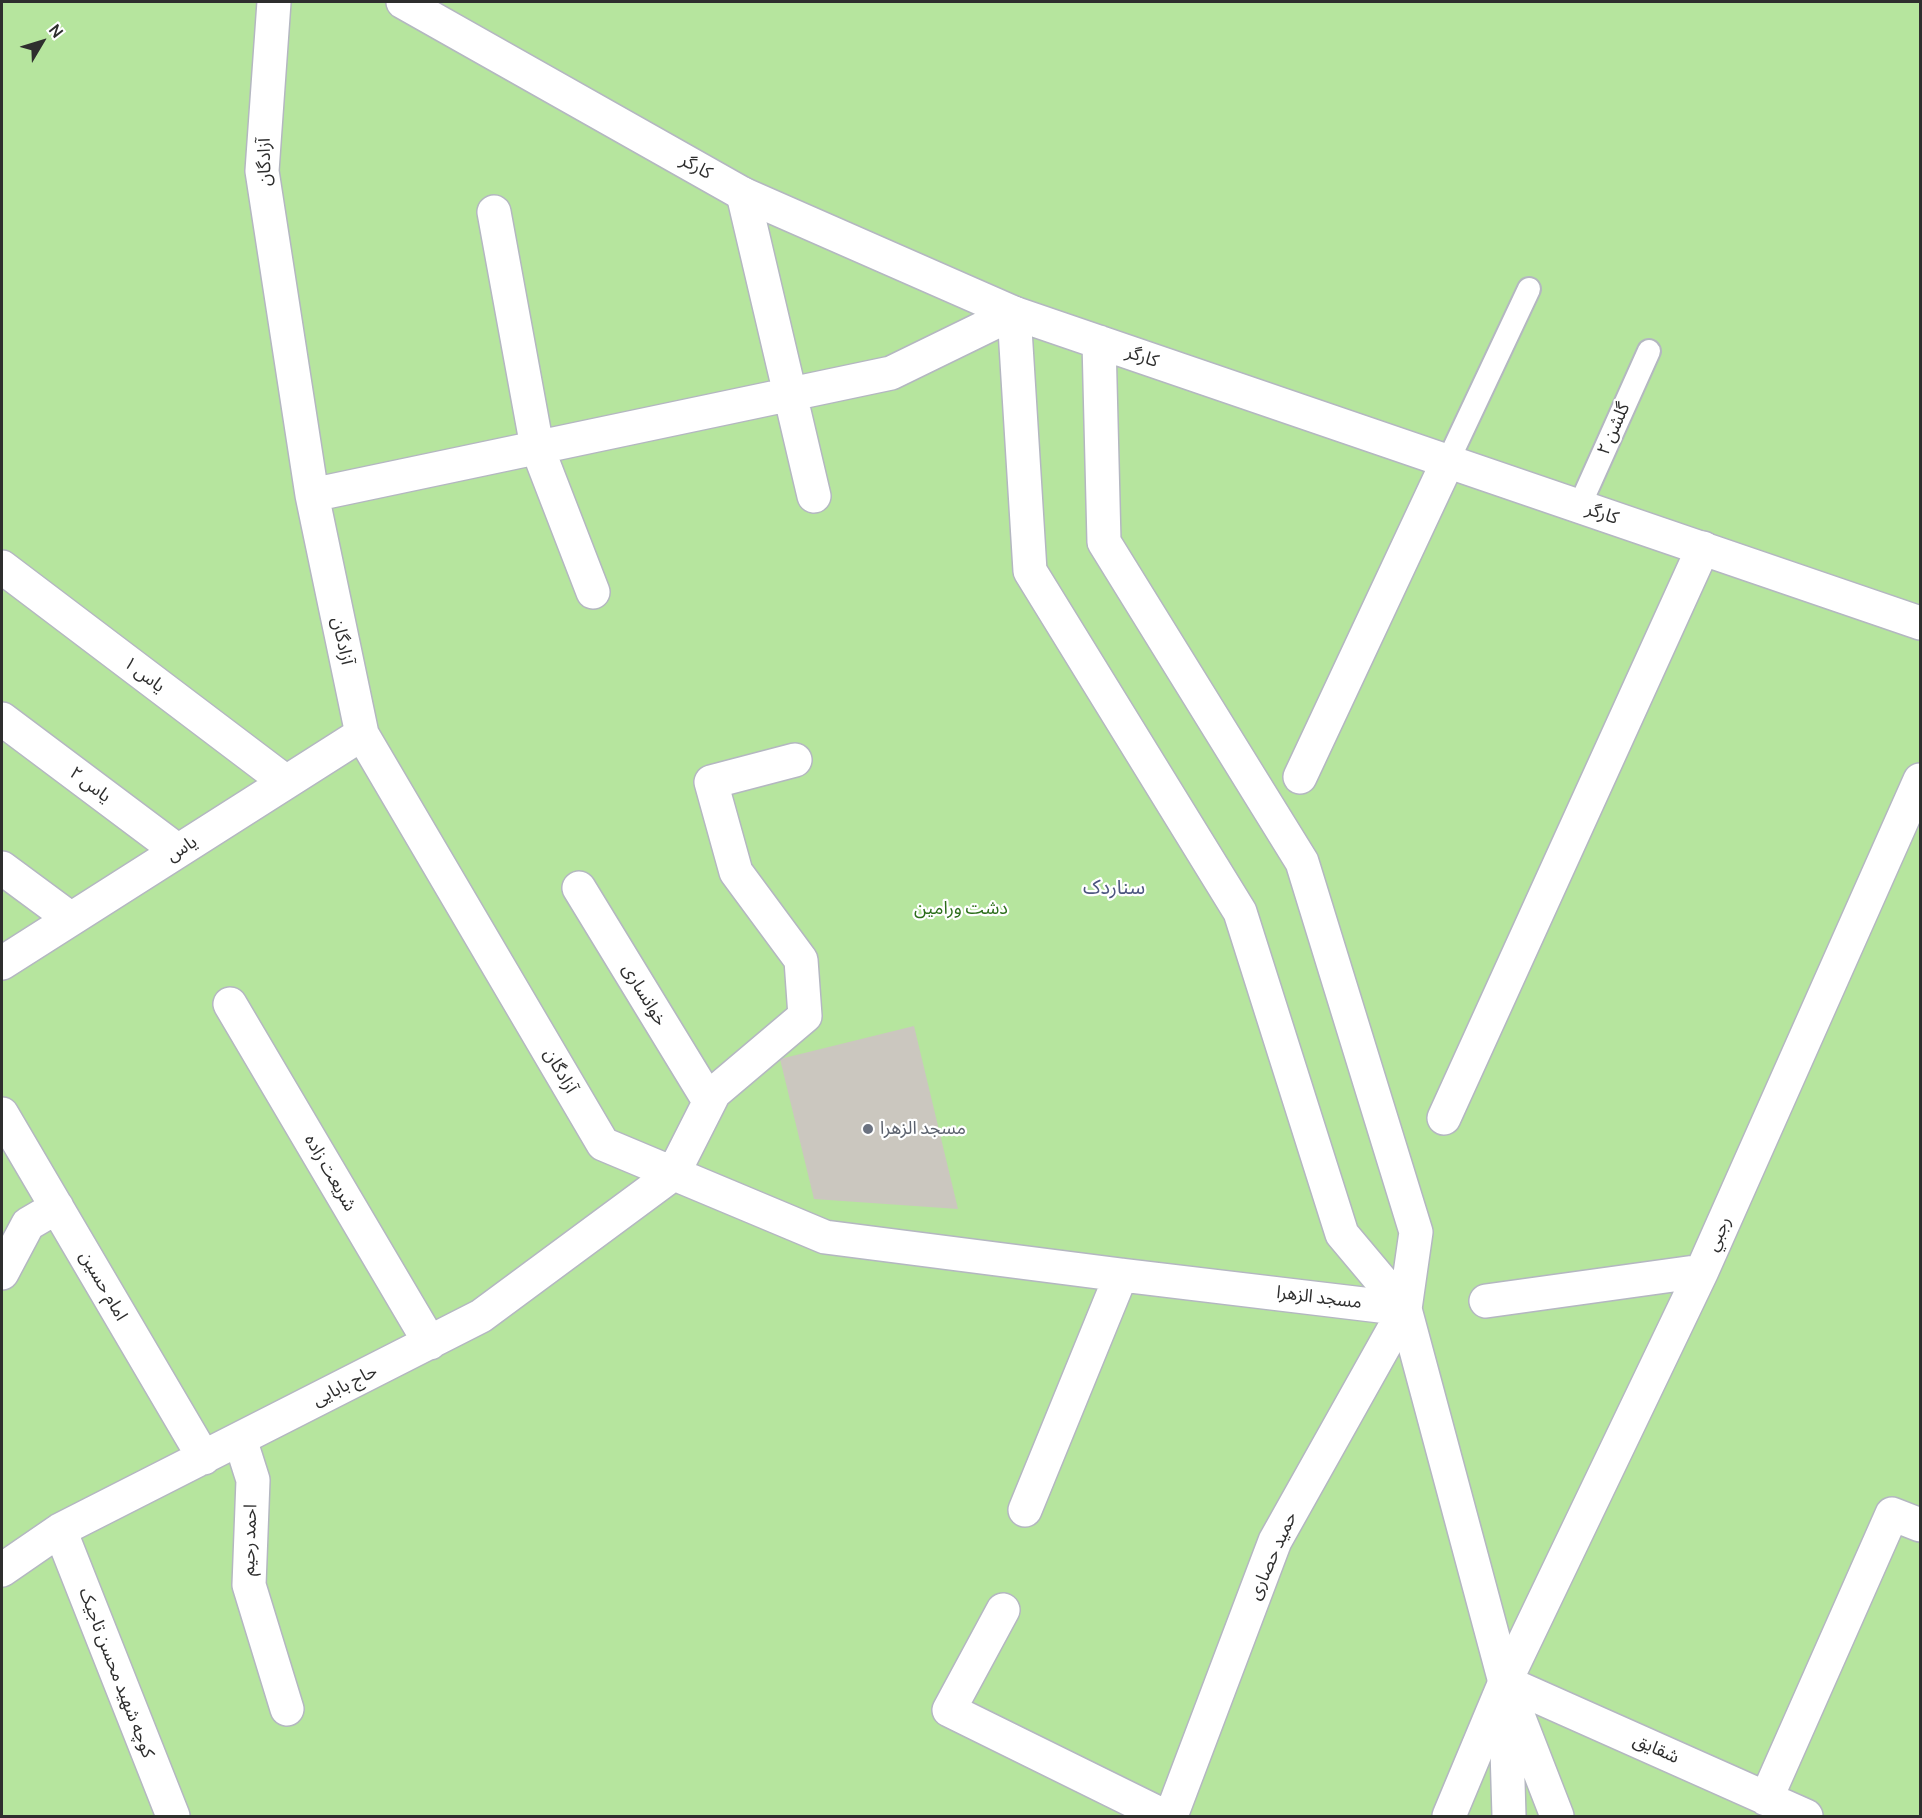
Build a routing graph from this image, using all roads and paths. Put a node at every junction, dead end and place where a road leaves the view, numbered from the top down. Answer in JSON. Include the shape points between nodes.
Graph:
{"nodes":[{"id":1,"x":274,"y":2,"type":"edge"},
{"id":2,"x":403,"y":2,"type":"edge"},
{"id":3,"x":743,"y":194,"type":"junction"},
{"id":4,"x":494,"y":212,"type":"dead end"},
{"id":5,"x":1529,"y":289,"type":"dead end"},
{"id":6,"x":1014,"y":313,"type":"junction"},
{"id":7,"x":1099,"y":342,"type":"junction"},
{"id":8,"x":1649,"y":351,"type":"dead end"},
{"id":9,"x":790,"y":394,"type":"junction"},
{"id":10,"x":537,"y":447,"type":"junction"},
{"id":11,"x":1448,"y":461,"type":"junction"},
{"id":12,"x":312,"y":495,"type":"junction"},
{"id":13,"x":814,"y":496,"type":"dead end"},
{"id":14,"x":1579,"y":507,"type":"junction"},
{"id":15,"x":1703,"y":548,"type":"junction"},
{"id":16,"x":2,"y":567,"type":"edge"},
{"id":17,"x":593,"y":592,"type":"dead end"},
{"id":18,"x":1920,"y":623,"type":"edge"},
{"id":19,"x":2,"y":719,"type":"edge"},
{"id":20,"x":362,"y":734,"type":"junction"},
{"id":21,"x":795,"y":760,"type":"dead end"},
{"id":22,"x":1300,"y":777,"type":"dead end"},
{"id":23,"x":1920,"y":780,"type":"edge"},
{"id":24,"x":286,"y":782,"type":"junction"},
{"id":25,"x":178,"y":851,"type":"junction"},
{"id":26,"x":2,"y":868,"type":"edge"},
{"id":27,"x":579,"y":888,"type":"dead end"},
{"id":28,"x":70,"y":919,"type":"junction"},
{"id":29,"x":2,"y":963,"type":"edge"},
{"id":30,"x":230,"y":1004,"type":"dead end"},
{"id":31,"x":709,"y":1101,"type":"junction"},
{"id":32,"x":2,"y":1114,"type":"edge"},
{"id":33,"x":1444,"y":1118,"type":"dead end"},
{"id":34,"x":673,"y":1174,"type":"junction"},
{"id":35,"x":57,"y":1207,"type":"junction"},
{"id":36,"x":1702,"y":1271,"type":"junction"},
{"id":37,"x":2,"y":1273,"type":"edge"},
{"id":38,"x":1121,"y":1275,"type":"junction"},
{"id":39,"x":1486,"y":1301,"type":"dead end"},
{"id":40,"x":1405,"y":1308,"type":"junction"},
{"id":41,"x":430,"y":1343,"type":"junction"},
{"id":42,"x":240,"y":1439,"type":"junction"},
{"id":43,"x":204,"y":1458,"type":"junction"},
{"id":44,"x":1025,"y":1510,"type":"dead end"},
{"id":45,"x":1920,"y":1525,"type":"edge"},
{"id":46,"x":60,"y":1530,"type":"junction"},
{"id":47,"x":2,"y":1570,"type":"edge"},
{"id":48,"x":1003,"y":1610,"type":"dead end"},
{"id":49,"x":1505,"y":1682,"type":"junction"},
{"id":50,"x":287,"y":1709,"type":"dead end"},
{"id":51,"x":1766,"y":1799,"type":"junction"},
{"id":52,"x":173,"y":1816,"type":"edge"},
{"id":53,"x":1164,"y":1816,"type":"edge"},
{"id":54,"x":1171,"y":1816,"type":"edge"},
{"id":55,"x":1449,"y":1816,"type":"edge"},
{"id":56,"x":1509,"y":1816,"type":"edge"},
{"id":57,"x":1557,"y":1816,"type":"edge"},
{"id":58,"x":1806,"y":1816,"type":"edge"}],
"edges":[{"from":1,"to":12,"type":"street","name":"آزادگان","via":[[262,171]]},
{"from":2,"to":3,"type":"street","name":"کارگر"},
{"from":3,"to":6,"type":"street","name":"کارگر"},
{"from":3,"to":9,"type":"street"},
{"from":4,"to":10,"type":"street"},
{"from":5,"to":11,"type":"lane"},
{"from":6,"to":7,"type":"street","name":"کارگر"},
{"from":6,"to":9,"type":"street","via":[[891,372]]},
{"from":6,"to":40,"type":"street","via":[[1030,571],[1240,912],[1342,1234]]},
{"from":7,"to":11,"type":"street","name":"کارگر"},
{"from":7,"to":40,"type":"street","via":[[1104,542],[1302,862],[1416,1232]]},
{"from":8,"to":14,"type":"lane","name":"گلشن ۲"},
{"from":9,"to":10,"type":"street"},
{"from":9,"to":13,"type":"street"},
{"from":10,"to":12,"type":"street"},
{"from":10,"to":17,"type":"street"},
{"from":11,"to":14,"type":"street","name":"کارگر"},
{"from":11,"to":22,"type":"street"},
{"from":12,"to":20,"type":"street","name":"آزادگان"},
{"from":14,"to":15,"type":"street","name":"کارگر"},
{"from":15,"to":18,"type":"street","name":"کارگر"},
{"from":15,"to":33,"type":"street"},
{"from":16,"to":24,"type":"street","name":"یاس ۱"},
{"from":19,"to":25,"type":"street","name":"یاس ۲"},
{"from":20,"to":24,"type":"street","name":"یاس"},
{"from":20,"to":34,"type":"street","name":"آزادگان","via":[[603,1144]]},
{"from":21,"to":31,"type":"street","via":[[711,782],[736,872],[801,960],[805,1016]]},
{"from":23,"to":36,"type":"street","name":"رجبي"},
{"from":24,"to":25,"type":"street","name":"یاس"},
{"from":25,"to":28,"type":"street","name":"یاس"},
{"from":26,"to":28,"type":"street"},
{"from":27,"to":31,"type":"street","name":"خوانساری"},
{"from":28,"to":29,"type":"street","name":"یاس"},
{"from":30,"to":41,"type":"street","name":"شریعت زاده"},
{"from":31,"to":34,"type":"street"},
{"from":32,"to":35,"type":"street","name":"امام حسین"},
{"from":34,"to":38,"type":"street","name":"مسجد الزهرا","via":[[825,1237]]},
{"from":34,"to":41,"type":"street","name":"حاج بابایی","via":[[481,1316]]},
{"from":35,"to":37,"type":"street","via":[[28,1224]]},
{"from":35,"to":43,"type":"street","name":"امام حسین"},
{"from":36,"to":39,"type":"street"},
{"from":36,"to":49,"type":"street","name":"رجبي"},
{"from":38,"to":40,"type":"street","name":"مسجد الزهرا"},
{"from":38,"to":44,"type":"street"},
{"from":40,"to":49,"type":"street"},
{"from":40,"to":54,"type":"street","name":"حمید حصاری","via":[[1275,1541]]},
{"from":41,"to":42,"type":"street","name":"حاج بابایی"},
{"from":42,"to":43,"type":"street","name":"حاج بابایی"},
{"from":42,"to":50,"type":"street","name":"احمد رحیم","via":[[252,1480],[249,1586]]},
{"from":43,"to":46,"type":"street","name":"حاج بابایی"},
{"from":45,"to":51,"type":"street","via":[[1892,1514]]},
{"from":46,"to":47,"type":"street","name":"حاج بابایی"},
{"from":46,"to":52,"type":"street","name":"کوچه شهید محسن تاجیک"},
{"from":48,"to":53,"type":"street","via":[[949,1710]]},
{"from":49,"to":51,"type":"street","name":"شقايق"},
{"from":49,"to":55,"type":"street"},
{"from":49,"to":56,"type":"street"},
{"from":49,"to":57,"type":"street"},
{"from":51,"to":58,"type":"street","name":"شقايق"}]}
